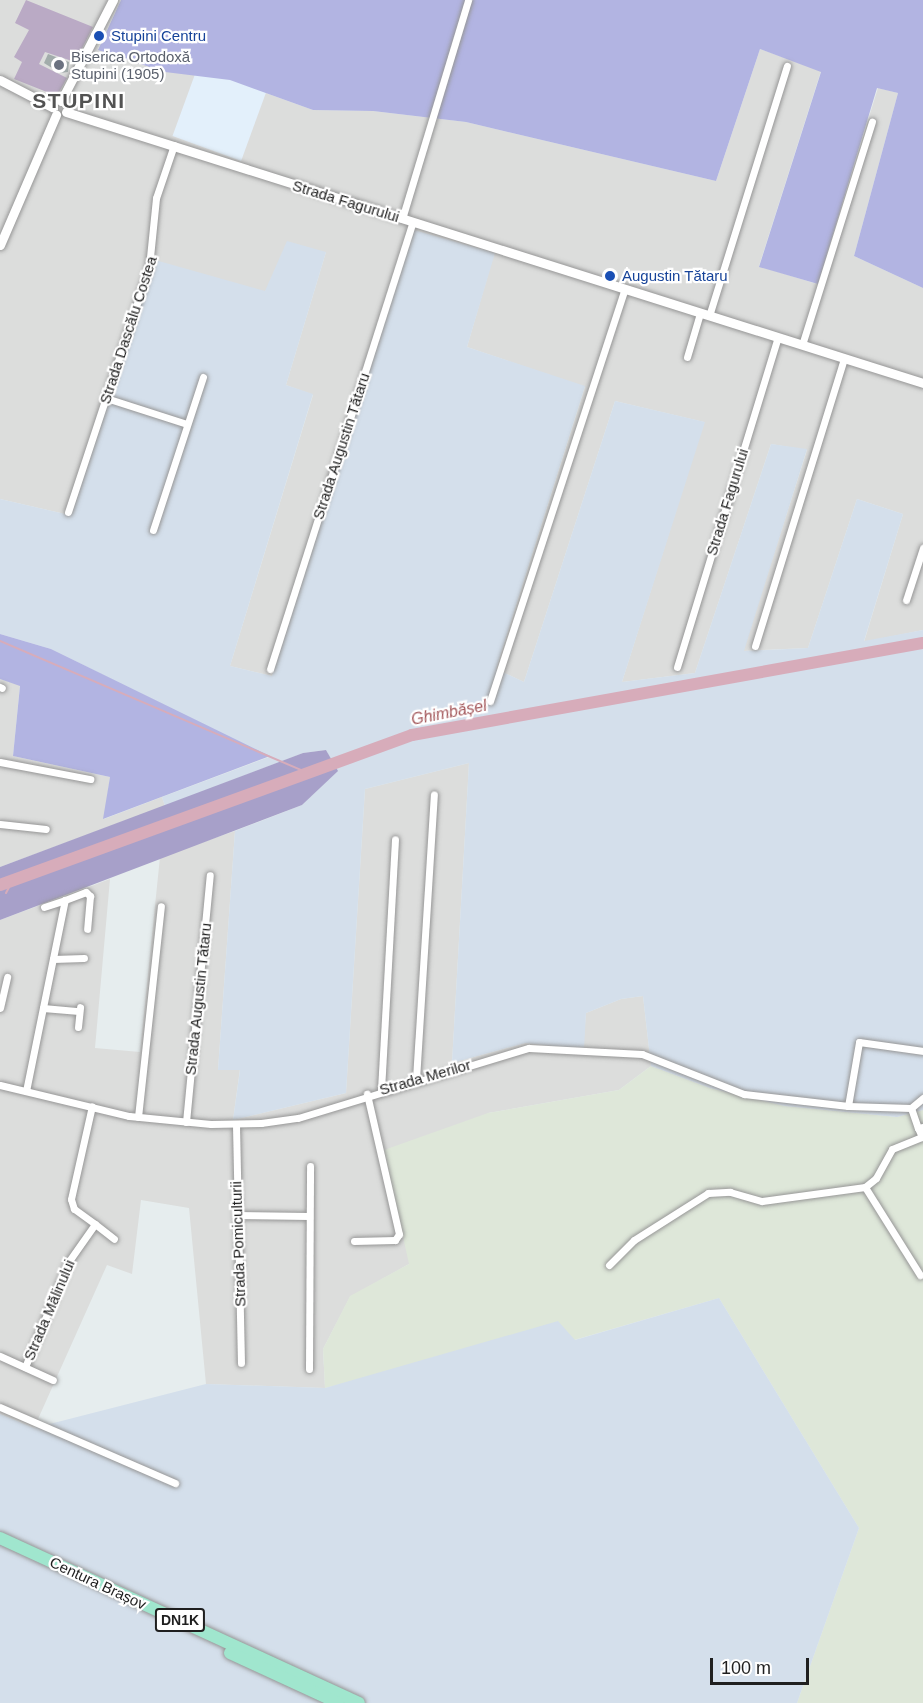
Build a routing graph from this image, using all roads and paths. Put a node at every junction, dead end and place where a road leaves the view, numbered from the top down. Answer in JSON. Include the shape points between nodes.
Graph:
{"nodes":[{"id":1,"x":113,"y":0,"type":"edge"},
{"id":2,"x":468,"y":0,"type":"edge"},
{"id":3,"x":787,"y":66,"type":"dead end"},
{"id":4,"x":0,"y":80,"type":"edge"},
{"id":5,"x":61,"y":101,"type":"junction"},
{"id":6,"x":54,"y":111,"type":"junction"},
{"id":7,"x":66,"y":112,"type":"junction"},
{"id":8,"x":872,"y":122,"type":"dead end"},
{"id":9,"x":174,"y":146,"type":"junction"},
{"id":10,"x":402,"y":219,"type":"junction"},
{"id":11,"x":413,"y":222,"type":"junction"},
{"id":12,"x":0,"y":245,"type":"edge"},
{"id":13,"x":626,"y":289,"type":"junction"},
{"id":14,"x":704,"y":314,"type":"junction"},
{"id":15,"x":778,"y":337,"type":"junction"},
{"id":16,"x":802,"y":345,"type":"junction"},
{"id":17,"x":687,"y":357,"type":"dead end"},
{"id":18,"x":844,"y":358,"type":"junction"},
{"id":19,"x":203,"y":377,"type":"dead end"},
{"id":20,"x":923,"y":383,"type":"edge"},
{"id":21,"x":106,"y":398,"type":"junction"},
{"id":22,"x":187,"y":424,"type":"junction"},
{"id":23,"x":68,"y":512,"type":"dead end"},
{"id":24,"x":153,"y":530,"type":"dead end"},
{"id":25,"x":923,"y":548,"type":"edge"},
{"id":26,"x":906,"y":600,"type":"dead end"},
{"id":27,"x":755,"y":646,"type":"dead end"},
{"id":28,"x":677,"y":667,"type":"dead end"},
{"id":29,"x":270,"y":669,"type":"dead end"},
{"id":30,"x":490,"y":701,"type":"dead end"},
{"id":31,"x":0,"y":762,"type":"edge"},
{"id":32,"x":90,"y":778,"type":"dead end"},
{"id":33,"x":434,"y":795,"type":"dead end"},
{"id":34,"x":0,"y":824,"type":"edge"},
{"id":35,"x":46,"y":829,"type":"dead end"},
{"id":36,"x":395,"y":839,"type":"dead end"},
{"id":37,"x":210,"y":875,"type":"dead end"},
{"id":38,"x":65,"y":900,"type":"junction"},
{"id":39,"x":161,"y":906,"type":"dead end"},
{"id":40,"x":44,"y":907,"type":"dead end"},
{"id":41,"x":87,"y":929,"type":"dead end"},
{"id":42,"x":84,"y":958,"type":"dead end"},
{"id":43,"x":53,"y":959,"type":"junction"},
{"id":44,"x":7,"y":978,"type":"dead end"},
{"id":45,"x":0,"y":1008,"type":"edge"},
{"id":46,"x":43,"y":1008,"type":"junction"},
{"id":47,"x":78,"y":1027,"type":"dead end"},
{"id":48,"x":923,"y":1051,"type":"edge"},
{"id":49,"x":416,"y":1079,"type":"junction"},
{"id":50,"x":0,"y":1085,"type":"edge"},
{"id":51,"x":381,"y":1090,"type":"junction"},
{"id":52,"x":26,"y":1091,"type":"junction"},
{"id":53,"x":367,"y":1094,"type":"junction"},
{"id":54,"x":923,"y":1098,"type":"edge"},
{"id":55,"x":92,"y":1106,"type":"junction"},
{"id":56,"x":848,"y":1106,"type":"junction"},
{"id":57,"x":911,"y":1108,"type":"junction"},
{"id":58,"x":138,"y":1117,"type":"junction"},
{"id":59,"x":186,"y":1122,"type":"junction"},
{"id":60,"x":236,"y":1125,"type":"junction"},
{"id":61,"x":921,"y":1127,"type":"edge"},
{"id":62,"x":923,"y":1137,"type":"edge"},
{"id":63,"x":310,"y":1166,"type":"dead end"},
{"id":64,"x":865,"y":1187,"type":"junction"},
{"id":65,"x":237,"y":1215,"type":"junction"},
{"id":66,"x":309,"y":1216,"type":"junction"},
{"id":67,"x":95,"y":1224,"type":"junction"},
{"id":68,"x":114,"y":1239,"type":"dead end"},
{"id":69,"x":354,"y":1241,"type":"dead end"},
{"id":70,"x":609,"y":1265,"type":"dead end"},
{"id":71,"x":920,"y":1275,"type":"dead end"},
{"id":72,"x":0,"y":1356,"type":"edge"},
{"id":73,"x":241,"y":1363,"type":"dead end"},
{"id":74,"x":25,"y":1367,"type":"junction"},
{"id":75,"x":309,"y":1370,"type":"dead end"},
{"id":76,"x":53,"y":1380,"type":"dead end"},
{"id":77,"x":0,"y":1407,"type":"edge"},
{"id":78,"x":175,"y":1483,"type":"dead end"},
{"id":79,"x":0,"y":1538,"type":"edge"},
{"id":80,"x":0,"y":1547,"type":"edge"},
{"id":81,"x":338,"y":1703,"type":"edge"},
{"id":82,"x":359,"y":1703,"type":"edge"}],
"edges":[{"from":1,"to":5,"type":"street"},
{"from":2,"to":10,"type":"street"},
{"from":3,"to":14,"type":"street"},
{"from":4,"to":6,"type":"street"},
{"from":5,"to":6,"type":"street"},
{"from":5,"to":7,"type":"street"},
{"from":6,"to":7,"type":"street"},
{"from":6,"to":12,"type":"street"},
{"from":7,"to":9,"type":"street","name":"Strada Fagurului"},
{"from":8,"to":16,"type":"street"},
{"from":9,"to":10,"type":"street","name":"Strada Fagurului"},
{"from":9,"to":21,"type":"street","name":"Strada Dascălu Costea","via":[[156,198],[154,250]]},
{"from":10,"to":11,"type":"street","name":"Strada Fagurului"},
{"from":11,"to":13,"type":"street","name":"Strada Fagurului"},
{"from":11,"to":29,"type":"street","name":"Strada Augustin Tătaru"},
{"from":13,"to":14,"type":"street","name":"Strada Fagurului"},
{"from":13,"to":30,"type":"street"},
{"from":14,"to":15,"type":"street","name":"Strada Fagurului"},
{"from":14,"to":17,"type":"street"},
{"from":15,"to":16,"type":"street","name":"Strada Fagurului"},
{"from":15,"to":28,"type":"street","name":"Strada Fagurului"},
{"from":16,"to":18,"type":"street","name":"Strada Fagurului"},
{"from":18,"to":20,"type":"street","name":"Strada Fagurului"},
{"from":18,"to":27,"type":"street"},
{"from":19,"to":22,"type":"street"},
{"from":21,"to":22,"type":"street"},
{"from":21,"to":23,"type":"street","name":"Strada Dascălu Costea"},
{"from":22,"to":24,"type":"street"},
{"from":25,"to":26,"type":"street"},
{"from":31,"to":32,"type":"street"},
{"from":33,"to":49,"type":"street"},
{"from":34,"to":35,"type":"street"},
{"from":36,"to":51,"type":"street"},
{"from":37,"to":59,"type":"street","name":"Strada Augustin Tătaru"},
{"from":38,"to":40,"type":"street"},
{"from":38,"to":41,"type":"street","via":[[89,893]]},
{"from":38,"to":43,"type":"street"},
{"from":39,"to":58,"type":"street"},
{"from":42,"to":43,"type":"street"},
{"from":43,"to":46,"type":"street"},
{"from":44,"to":45,"type":"street"},
{"from":46,"to":47,"type":"street","via":[[80,1009]]},
{"from":46,"to":52,"type":"street"},
{"from":48,"to":56,"type":"street","via":[[859,1042]]},
{"from":49,"to":51,"type":"street","name":"Strada Merilor"},
{"from":49,"to":56,"type":"street","name":"Strada Merilor","via":[[523,1048],[635,1053],[744,1094]]},
{"from":50,"to":52,"type":"street","name":"Strada Merilor"},
{"from":51,"to":53,"type":"street","name":"Strada Merilor"},
{"from":52,"to":55,"type":"street","name":"Strada Merilor"},
{"from":53,"to":60,"type":"street","name":"Strada Merilor","via":[[298,1118]]},
{"from":53,"to":69,"type":"street","via":[[399,1234],[395,1240]]},
{"from":54,"to":57,"type":"street"},
{"from":55,"to":58,"type":"street","name":"Strada Merilor"},
{"from":55,"to":67,"type":"street","via":[[71,1199],[74,1209]]},
{"from":56,"to":57,"type":"street","name":"Strada Merilor"},
{"from":57,"to":61,"type":"street"},
{"from":58,"to":59,"type":"street","name":"Strada Merilor"},
{"from":59,"to":60,"type":"street","name":"Strada Merilor"},
{"from":60,"to":65,"type":"street","name":"Strada Pomiculturii"},
{"from":61,"to":62,"type":"street"},
{"from":62,"to":64,"type":"street","via":[[892,1149],[876,1178]]},
{"from":63,"to":66,"type":"street"},
{"from":64,"to":70,"type":"street","via":[[762,1201],[730,1192],[708,1193],[634,1240]]},
{"from":64,"to":71,"type":"street"},
{"from":65,"to":66,"type":"street"},
{"from":65,"to":73,"type":"street","name":"Strada Pomiculturii"},
{"from":66,"to":75,"type":"street"},
{"from":67,"to":68,"type":"street"},
{"from":67,"to":74,"type":"street","name":"Strada Mălinului","via":[[69,1261]]},
{"from":72,"to":74,"type":"street","name":"Strada Mălinului"},
{"from":74,"to":76,"type":"street","name":"Strada Mălinului"},
{"from":77,"to":78,"type":"street"},
{"from":79,"to":82,"type":"highway","name":"Centura Brașov","number":"DN1K"},
{"from":80,"to":81,"type":"highway","name":"Centura Brașov","number":"DN1K"}]}
